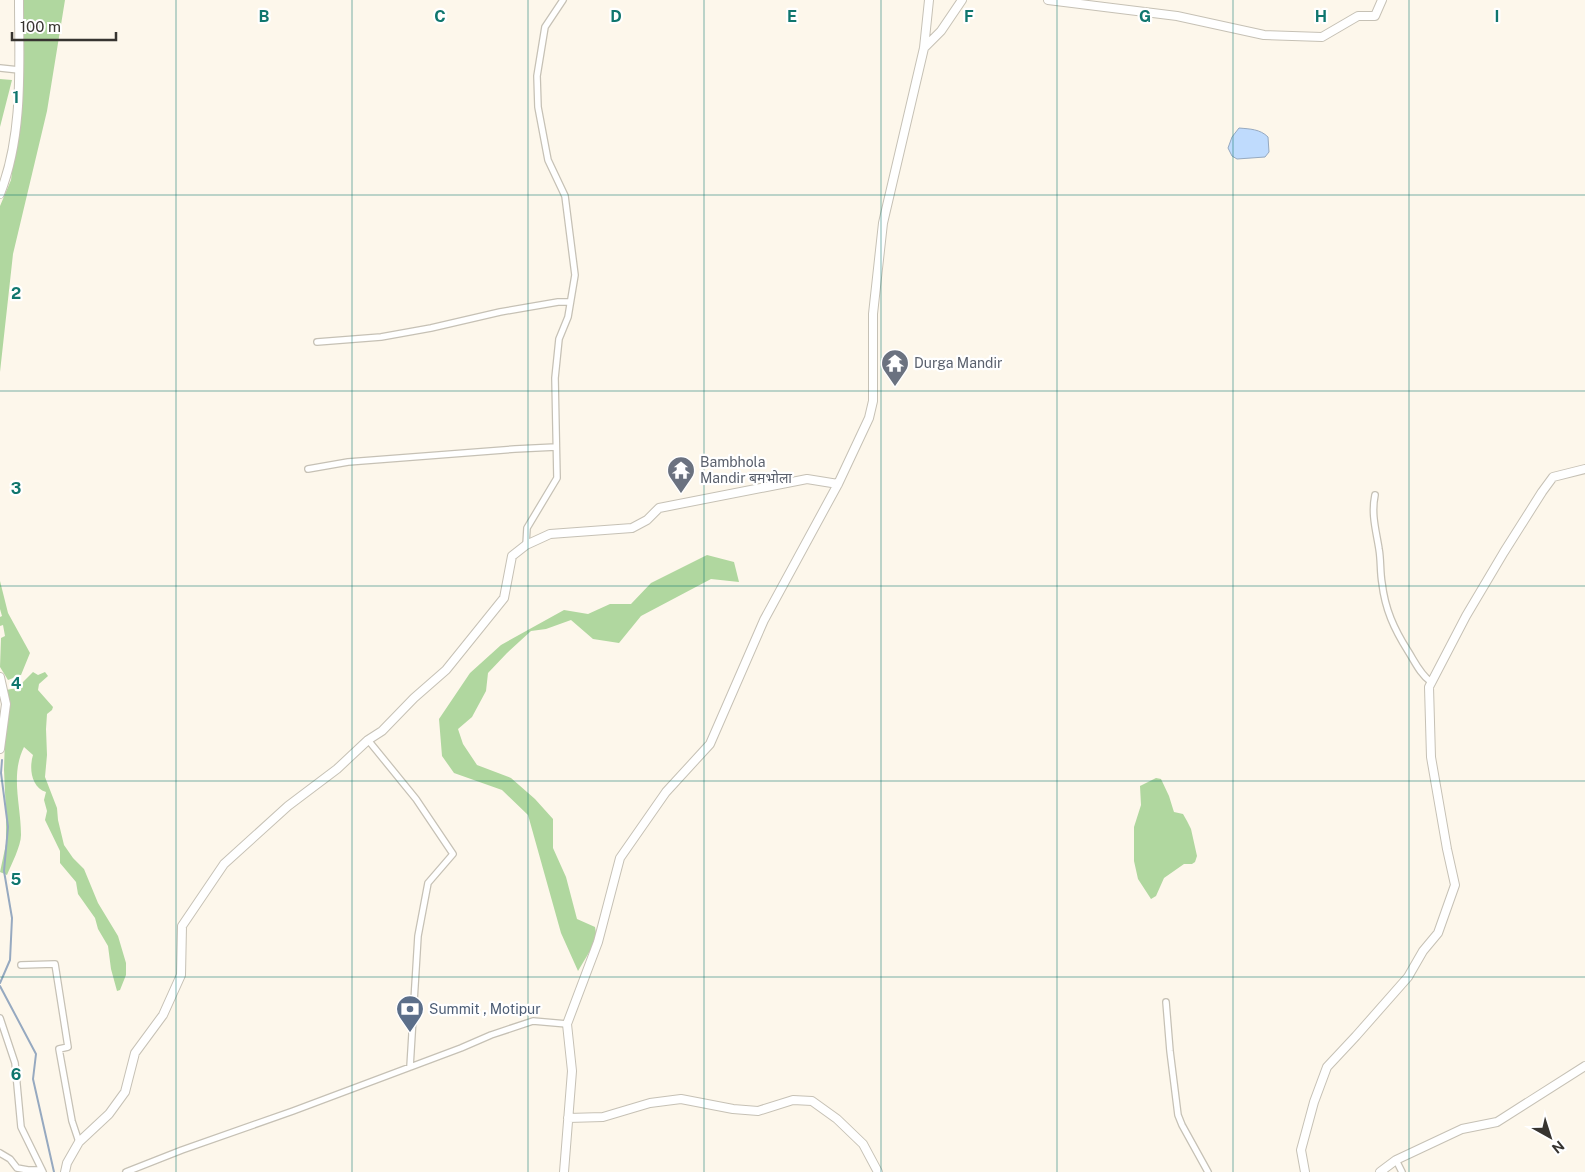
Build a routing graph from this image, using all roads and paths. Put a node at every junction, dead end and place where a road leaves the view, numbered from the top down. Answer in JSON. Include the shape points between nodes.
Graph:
{"nodes":[{"id":1,"x":19,"y":0,"type":"edge"},
{"id":2,"x":563,"y":0,"type":"edge"},
{"id":3,"x":929,"y":0,"type":"edge"},
{"id":4,"x":962,"y":0,"type":"edge"},
{"id":5,"x":1048,"y":0,"type":"edge"},
{"id":6,"x":1382,"y":0,"type":"edge"},
{"id":7,"x":924,"y":48,"type":"junction"},
{"id":8,"x":0,"y":68,"type":"edge"},
{"id":9,"x":19,"y":70,"type":"junction"},
{"id":10,"x":0,"y":194,"type":"edge"},
{"id":11,"x":570,"y":302,"type":"junction"},
{"id":12,"x":317,"y":342,"type":"dead end"},
{"id":13,"x":556,"y":447,"type":"junction"},
{"id":14,"x":308,"y":469,"type":"dead end"},
{"id":15,"x":1585,"y":469,"type":"edge"},
{"id":16,"x":838,"y":484,"type":"junction"},
{"id":17,"x":1375,"y":495,"type":"dead end"},
{"id":18,"x":526,"y":545,"type":"junction"},
{"id":19,"x":0,"y":677,"type":"edge"},
{"id":20,"x":1431,"y":682,"type":"junction"},
{"id":21,"x":368,"y":740,"type":"junction"},
{"id":22,"x":0,"y":749,"type":"edge"},
{"id":23,"x":21,"y":966,"type":"dead end"},
{"id":24,"x":1166,"y":1002,"type":"dead end"},
{"id":25,"x":0,"y":1018,"type":"edge"},
{"id":26,"x":567,"y":1024,"type":"junction"},
{"id":27,"x":1585,"y":1066,"type":"edge"},
{"id":28,"x":410,"y":1067,"type":"junction"},
{"id":29,"x":568,"y":1118,"type":"junction"},
{"id":30,"x":79,"y":1142,"type":"junction"},
{"id":31,"x":0,"y":1152,"type":"edge"},
{"id":32,"x":1396,"y":1160,"type":"junction"},
{"id":33,"x":42,"y":1171,"type":"edge"},
{"id":34,"x":65,"y":1172,"type":"edge"},
{"id":35,"x":126,"y":1172,"type":"edge"},
{"id":36,"x":564,"y":1172,"type":"edge"},
{"id":37,"x":878,"y":1172,"type":"edge"},
{"id":38,"x":1208,"y":1172,"type":"edge"},
{"id":39,"x":1305,"y":1172,"type":"edge"},
{"id":40,"x":1380,"y":1172,"type":"edge"},
{"id":41,"x":1402,"y":1172,"type":"edge"}],
"edges":[{"from":1,"to":9,"type":"street"},
{"from":2,"to":11,"type":"street","via":[[545,27],[537,76],[538,107],[548,160],[565,196],[575,275]]},
{"from":3,"to":7,"type":"street"},
{"from":4,"to":7,"type":"street","via":[[941,31]]},
{"from":5,"to":6,"type":"street","via":[[1177,16],[1264,35],[1322,37],[1358,16],[1375,16]]},
{"from":7,"to":16,"type":"street","via":[[883,223],[872,314],[873,401],[869,418]]},
{"from":8,"to":9,"type":"street"},
{"from":9,"to":10,"type":"street","via":[[16,131]]},
{"from":11,"to":12,"type":"street","via":[[500,312],[381,337]]},
{"from":11,"to":13,"type":"street","via":[[559,339],[555,378]]},
{"from":13,"to":14,"type":"street","via":[[348,462]]},
{"from":13,"to":18,"type":"street","via":[[557,478],[527,528]]},
{"from":15,"to":20,"type":"street","via":[[1553,477],[1542,492],[1466,616]]},
{"from":16,"to":18,"type":"street","via":[[807,480],[759,488],[658,508],[647,520],[632,528],[550,534]]},
{"from":16,"to":26,"type":"street","via":[[764,620],[710,744],[666,792],[620,858],[598,942]]},
{"from":17,"to":20,"type":"street","via":[[1372,507],[1385,603],[1398,635]]},
{"from":18,"to":21,"type":"street","via":[[512,556],[504,598],[446,670],[382,731]]},
{"from":19,"to":22,"type":"street","via":[[6,704]]},
{"from":20,"to":39,"type":"street","via":[[1431,757],[1455,885],[1438,933],[1408,977],[1327,1067],[1301,1150]]},
{"from":21,"to":28,"type":"street","via":[[416,799],[453,854],[428,883],[418,936]]},
{"from":21,"to":30,"type":"street","via":[[224,864],[182,926],[181,975],[163,1015],[135,1053],[125,1092],[109,1114]]},
{"from":23,"to":30,"type":"street","via":[[55,964],[68,1047],[59,1049]]},
{"from":24,"to":38,"type":"street","via":[[1178,1115]]},
{"from":25,"to":33,"type":"street","via":[[15,1063],[22,1127]]},
{"from":26,"to":28,"type":"street","via":[[533,1021]]},
{"from":26,"to":29,"type":"street","via":[[572,1071]]},
{"from":27,"to":32,"type":"street","via":[[1497,1122],[1462,1128]]},
{"from":28,"to":35,"type":"street"},
{"from":29,"to":36,"type":"street"},
{"from":29,"to":37,"type":"street","via":[[603,1117],[650,1103],[681,1099],[758,1111],[793,1100],[812,1101],[863,1144]]},
{"from":30,"to":34,"type":"street"},
{"from":31,"to":33,"type":"street","via":[[17,1168]]},
{"from":32,"to":40,"type":"street"},
{"from":32,"to":41,"type":"street"}]}
